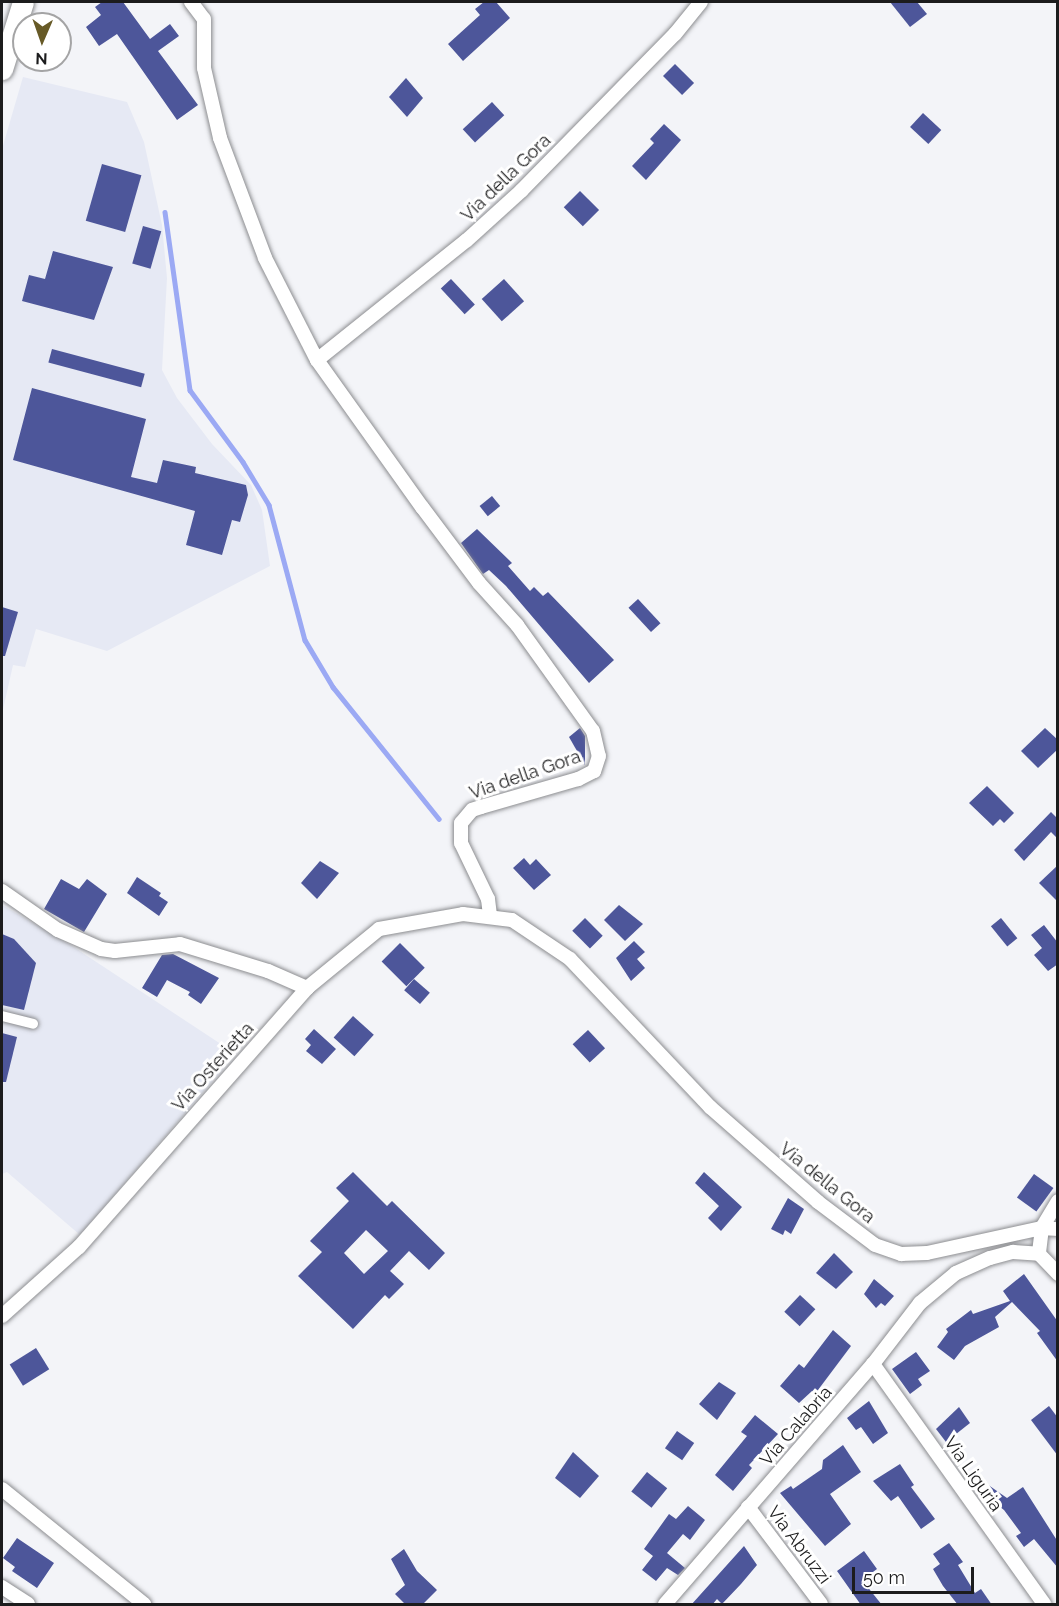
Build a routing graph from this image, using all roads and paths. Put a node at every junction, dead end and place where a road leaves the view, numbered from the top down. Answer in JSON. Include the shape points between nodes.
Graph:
{"nodes":[{"id":1,"x":23,"y":2,"type":"edge"},
{"id":2,"x":191,"y":2,"type":"edge"},
{"id":3,"x":701,"y":2,"type":"edge"},
{"id":4,"x":2,"y":69,"type":"edge"},
{"id":5,"x":317,"y":360,"type":"junction"},
{"id":6,"x":2,"y":891,"type":"edge"},
{"id":7,"x":490,"y":915,"type":"junction"},
{"id":8,"x":307,"y":988,"type":"junction"},
{"id":9,"x":2,"y":1016,"type":"edge"},
{"id":10,"x":33,"y":1024,"type":"dead end"},
{"id":11,"x":1058,"y":1201,"type":"edge"},
{"id":12,"x":1042,"y":1228,"type":"junction"},
{"id":13,"x":1058,"y":1229,"type":"edge"},
{"id":14,"x":946,"y":1248,"type":"junction"},
{"id":15,"x":1039,"y":1254,"type":"junction"},
{"id":16,"x":956,"y":1273,"type":"junction"},
{"id":17,"x":1058,"y":1274,"type":"edge"},
{"id":18,"x":2,"y":1316,"type":"edge"},
{"id":19,"x":873,"y":1364,"type":"junction"},
{"id":20,"x":2,"y":1489,"type":"edge"},
{"id":21,"x":748,"y":1507,"type":"junction"},
{"id":22,"x":2,"y":1587,"type":"edge"},
{"id":23,"x":28,"y":1605,"type":"edge"},
{"id":24,"x":144,"y":1605,"type":"edge"},
{"id":25,"x":664,"y":1605,"type":"edge"},
{"id":26,"x":821,"y":1605,"type":"edge"},
{"id":27,"x":1044,"y":1605,"type":"edge"}],
"edges":[{"from":1,"to":4,"type":"main road"},
{"from":2,"to":5,"type":"street","name":"Via della Gora","via":[[204,19],[204,68],[220,138],[265,258]]},
{"from":3,"to":5,"type":"street","name":"Via della Gora","via":[[675,34],[521,191],[467,240]]},
{"from":5,"to":7,"type":"street","name":"Via della Gora","via":[[422,507],[479,583],[517,625],[593,731],[599,756],[594,771],[481,807],[461,824],[461,843],[488,899]]},
{"from":6,"to":8,"type":"street","via":[[58,930],[101,949],[180,944],[268,971]]},
{"from":7,"to":8,"type":"street","name":"Via Osterietta","via":[[463,914],[379,929]]},
{"from":7,"to":14,"type":"street","name":"Via della Gora","via":[[512,920],[570,959],[710,1107],[818,1202],[868,1239],[901,1254]]},
{"from":8,"to":18,"type":"street","name":"Via Osterietta","via":[[80,1247]]},
{"from":9,"to":10,"type":"street"},
{"from":11,"to":12,"type":"street"},
{"from":12,"to":13,"type":"street","name":"Via della Gora"},
{"from":12,"to":14,"type":"street","name":"Via della Gora"},
{"from":12,"to":15,"type":"street"},
{"from":14,"to":16,"type":"street"},
{"from":15,"to":16,"type":"street","name":"Via Calabria","via":[[1013,1252]]},
{"from":15,"to":17,"type":"street"},
{"from":16,"to":19,"type":"street","name":"Via Calabria","via":[[920,1303]]},
{"from":19,"to":21,"type":"street","name":"Via Calabria"},
{"from":19,"to":27,"type":"street","name":"Via Liguria"},
{"from":20,"to":24,"type":"street"},
{"from":21,"to":25,"type":"street","name":"Via Calabria"},
{"from":21,"to":26,"type":"street","name":"Via Abruzzi"},
{"from":22,"to":23,"type":"street"}]}
